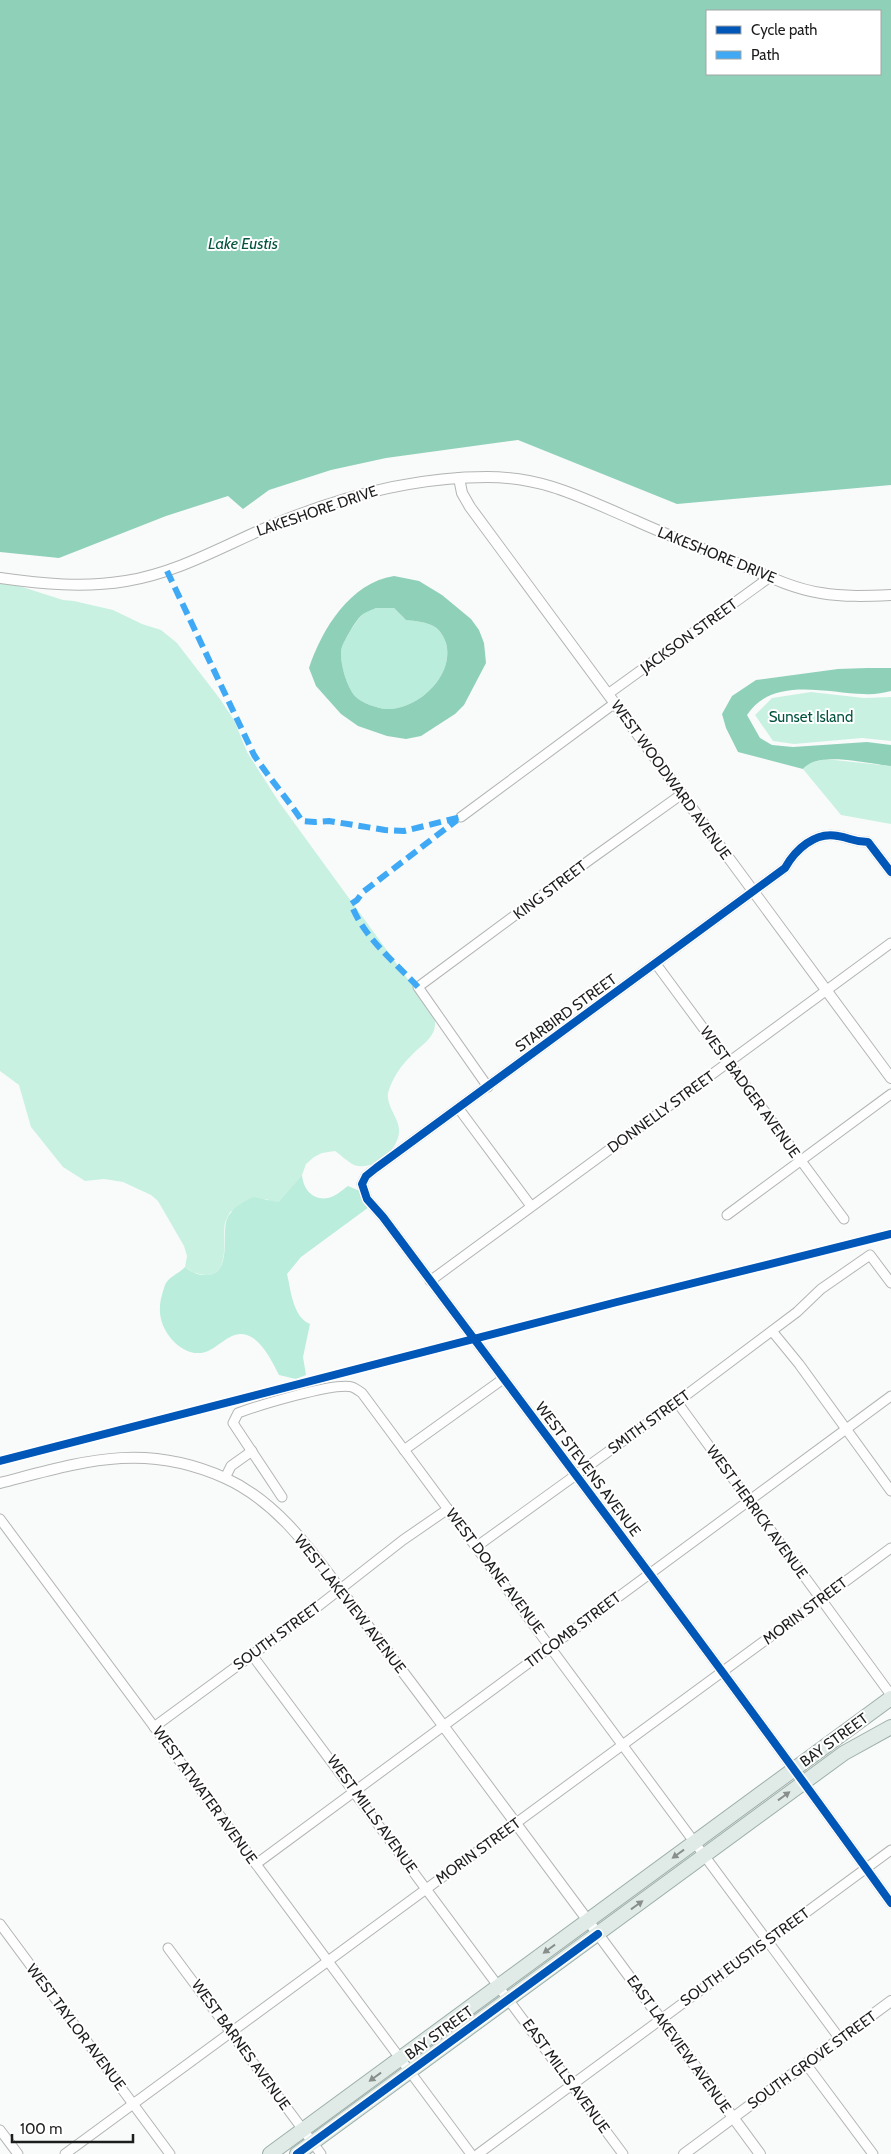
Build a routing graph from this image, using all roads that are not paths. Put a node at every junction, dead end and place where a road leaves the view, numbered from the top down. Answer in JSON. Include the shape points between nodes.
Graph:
{"nodes":[{"id":1,"x":459,"y":478,"type":"junction"},
{"id":2,"x":770,"y":577,"type":"junction"},
{"id":3,"x":0,"y":578,"type":"edge"},
{"id":4,"x":891,"y":594,"type":"edge"},
{"id":5,"x":608,"y":694,"type":"junction"},
{"id":6,"x":615,"y":703,"type":"junction"},
{"id":7,"x":682,"y":794,"type":"junction"},
{"id":8,"x":461,"y":817,"type":"dead end"},
{"id":9,"x":891,"y":872,"type":"edge"},
{"id":10,"x":754,"y":892,"type":"junction"},
{"id":11,"x":891,"y":943,"type":"edge"},
{"id":12,"x":656,"y":964,"type":"junction"},
{"id":13,"x":827,"y":991,"type":"junction"},
{"id":14,"x":728,"y":1063,"type":"junction"},
{"id":15,"x":891,"y":1078,"type":"edge"},
{"id":16,"x":488,"y":1087,"type":"junction"},
{"id":17,"x":891,"y":1094,"type":"edge"},
{"id":18,"x":458,"y":1109,"type":"junction"},
{"id":19,"x":801,"y":1161,"type":"junction"},
{"id":20,"x":362,"y":1184,"type":"joint"},
{"id":21,"x":531,"y":1206,"type":"junction"},
{"id":22,"x":727,"y":1215,"type":"dead end"},
{"id":23,"x":844,"y":1220,"type":"dead end"},
{"id":24,"x":430,"y":1280,"type":"junction"},
{"id":25,"x":891,"y":1283,"type":"edge"},
{"id":26,"x":772,"y":1331,"type":"junction"},
{"id":27,"x":503,"y":1379,"type":"junction"},
{"id":28,"x":891,"y":1396,"type":"edge"},
{"id":29,"x":677,"y":1402,"type":"junction"},
{"id":30,"x":846,"y":1429,"type":"junction"},
{"id":31,"x":404,"y":1450,"type":"junction"},
{"id":32,"x":252,"y":1451,"type":"junction"},
{"id":33,"x":576,"y":1476,"type":"junction"},
{"id":34,"x":225,"y":1478,"type":"junction"},
{"id":35,"x":0,"y":1484,"type":"edge"},
{"id":36,"x":891,"y":1490,"type":"edge"},
{"id":37,"x":282,"y":1497,"type":"dead end"},
{"id":38,"x":749,"y":1502,"type":"junction"},
{"id":39,"x":448,"y":1509,"type":"junction"},
{"id":40,"x":0,"y":1520,"type":"edge"},
{"id":41,"x":476,"y":1547,"type":"junction"},
{"id":42,"x":891,"y":1548,"type":"edge"},
{"id":43,"x":649,"y":1574,"type":"junction"},
{"id":44,"x":340,"y":1590,"type":"junction"},
{"id":45,"x":820,"y":1599,"type":"junction"},
{"id":46,"x":551,"y":1646,"type":"junction"},
{"id":47,"x":252,"y":1655,"type":"junction"},
{"id":48,"x":722,"y":1672,"type":"junction"},
{"id":49,"x":891,"y":1696,"type":"edge"},
{"id":50,"x":443,"y":1726,"type":"junction"},
{"id":51,"x":154,"y":1727,"type":"junction"},
{"id":52,"x":888,"y":1728,"type":"edge"},
{"id":53,"x":623,"y":1744,"type":"junction"},
{"id":54,"x":794,"y":1769,"type":"junction"},
{"id":55,"x":804,"y":1782,"type":"junction"},
{"id":56,"x":354,"y":1791,"type":"junction"},
{"id":57,"x":516,"y":1823,"type":"junction"},
{"id":58,"x":696,"y":1841,"type":"junction"},
{"id":59,"x":891,"y":1850,"type":"edge"},
{"id":60,"x":705,"y":1855,"type":"junction"},
{"id":61,"x":256,"y":1864,"type":"junction"},
{"id":62,"x":866,"y":1868,"type":"junction"},
{"id":63,"x":426,"y":1888,"type":"junction"},
{"id":64,"x":891,"y":1903,"type":"edge"},
{"id":65,"x":588,"y":1921,"type":"junction"},
{"id":66,"x":0,"y":1924,"type":"edge"},
{"id":67,"x":598,"y":1934,"type":"junction"},
{"id":68,"x":769,"y":1940,"type":"junction"},
{"id":69,"x":168,"y":1948,"type":"dead end"},
{"id":70,"x":328,"y":1961,"type":"junction"},
{"id":71,"x":499,"y":1986,"type":"junction"},
{"id":72,"x":509,"y":1999,"type":"junction"},
{"id":73,"x":891,"y":2002,"type":"edge"},
{"id":74,"x":661,"y":2018,"type":"junction"},
{"id":75,"x":232,"y":2033,"type":"junction"},
{"id":76,"x":840,"y":2039,"type":"junction"},
{"id":77,"x":401,"y":2058,"type":"junction"},
{"id":78,"x":806,"y":2064,"type":"junction"},
{"id":79,"x":410,"y":2071,"type":"junction"},
{"id":80,"x":571,"y":2085,"type":"junction"},
{"id":81,"x":134,"y":2104,"type":"junction"},
{"id":82,"x":733,"y":2118,"type":"junction"},
{"id":83,"x":0,"y":2130,"type":"edge"},
{"id":84,"x":303,"y":2130,"type":"junction"},
{"id":85,"x":317,"y":2148,"type":"edge"},
{"id":86,"x":18,"y":2154,"type":"edge"},
{"id":87,"x":65,"y":2154,"type":"edge"},
{"id":88,"x":170,"y":2154,"type":"edge"},
{"id":89,"x":270,"y":2154,"type":"edge"},
{"id":90,"x":297,"y":2154,"type":"edge"},
{"id":91,"x":472,"y":2154,"type":"edge"},
{"id":92,"x":478,"y":2154,"type":"edge"},
{"id":93,"x":623,"y":2154,"type":"edge"},
{"id":94,"x":684,"y":2154,"type":"edge"},
{"id":95,"x":760,"y":2154,"type":"edge"},
{"id":96,"x":873,"y":2154,"type":"edge"}],
"edges":[{"from":1,"to":2,"type":"street","name":"LAKESHORE DRIVE","via":[[509,478],[552,485]]},
{"from":1,"to":3,"type":"street","name":"LAKESHORE DRIVE","via":[[406,483],[354,495],[271,526],[170,571],[127,581],[62,585]]},
{"from":1,"to":5,"type":"street","name":"WEST WOODWARD AVENUE","via":[[462,493],[470,507]]},
{"from":2,"to":4,"type":"street","name":"LAKESHORE DRIVE","via":[[818,593]]},
{"from":2,"to":5,"type":"street","name":"JACKSON STREET"},
{"from":5,"to":6,"type":"street","name":"WEST WOODWARD AVENUE"},
{"from":6,"to":7,"type":"street","name":"WEST WOODWARD AVENUE"},
{"from":6,"to":8,"type":"street"},
{"from":7,"to":10,"type":"street","name":"WEST WOODWARD AVENUE"},
{"from":7,"to":16,"type":"street","name":"KING STREET","via":[[418,987]]},
{"from":9,"to":10,"type":"street","name":"STARBIRD STREET","via":[[868,842],[823,836],[799,850],[787,866]]},
{"from":10,"to":12,"type":"street","name":"STARBIRD STREET"},
{"from":10,"to":13,"type":"street","name":"WEST WOODWARD AVENUE"},
{"from":11,"to":13,"type":"street","name":"DONNELLY STREET"},
{"from":12,"to":14,"type":"street","name":"WEST BADGER AVENUE"},
{"from":12,"to":16,"type":"street","name":"STARBIRD STREET"},
{"from":13,"to":14,"type":"street","name":"DONNELLY STREET"},
{"from":13,"to":15,"type":"street","name":"WEST WOODWARD AVENUE"},
{"from":14,"to":19,"type":"street","name":"WEST BADGER AVENUE"},
{"from":14,"to":21,"type":"street","name":"DONNELLY STREET"},
{"from":16,"to":18,"type":"street","name":"STARBIRD STREET"},
{"from":17,"to":19,"type":"street"},
{"from":18,"to":20,"type":"street","name":"STARBIRD STREET","via":[[376,1168]]},
{"from":18,"to":21,"type":"street"},
{"from":19,"to":22,"type":"street"},
{"from":19,"to":23,"type":"street","name":"WEST BADGER AVENUE"},
{"from":20,"to":24,"type":"street","name":"WEST STEVENS AVENUE","via":[[367,1199]]},
{"from":21,"to":24,"type":"street","name":"DONNELLY STREET"},
{"from":24,"to":27,"type":"street","name":"WEST STEVENS AVENUE"},
{"from":25,"to":26,"type":"street","name":"SMITH STREET","via":[[870,1255],[821,1289]]},
{"from":26,"to":29,"type":"street","name":"SMITH STREET"},
{"from":26,"to":30,"type":"street"},
{"from":27,"to":31,"type":"street"},
{"from":27,"to":33,"type":"street","name":"WEST STEVENS AVENUE"},
{"from":28,"to":30,"type":"street","name":"TITCOMB STREET"},
{"from":29,"to":33,"type":"street","name":"SMITH STREET"},
{"from":29,"to":38,"type":"street","name":"WEST HERRICK AVENUE"},
{"from":30,"to":36,"type":"street"},
{"from":30,"to":38,"type":"street","name":"TITCOMB STREET"},
{"from":31,"to":32,"type":"street","name":"WEST DOANE AVENUE","via":[[362,1393],[352,1387],[312,1392],[238,1413],[233,1423]]},
{"from":31,"to":39,"type":"street","name":"WEST DOANE AVENUE"},
{"from":32,"to":34,"type":"street","via":[[231,1466]]},
{"from":32,"to":37,"type":"street"},
{"from":33,"to":41,"type":"street","name":"SMITH STREET"},
{"from":33,"to":43,"type":"street","name":"WEST STEVENS AVENUE"},
{"from":34,"to":35,"type":"street","name":"WEST LAKEVIEW AVENUE","via":[[198,1467],[161,1459],[118,1457],[71,1465]]},
{"from":34,"to":44,"type":"street","name":"WEST LAKEVIEW AVENUE","via":[[262,1500],[286,1521]]},
{"from":38,"to":43,"type":"street","name":"TITCOMB STREET"},
{"from":38,"to":45,"type":"street","name":"WEST HERRICK AVENUE"},
{"from":39,"to":41,"type":"street","name":"WEST DOANE AVENUE"},
{"from":39,"to":44,"type":"street","name":"SOUTH STREET"},
{"from":40,"to":51,"type":"street","name":"WEST ATWATER AVENUE"},
{"from":41,"to":46,"type":"street","name":"WEST DOANE AVENUE"},
{"from":42,"to":45,"type":"street","name":"MORIN STREET"},
{"from":43,"to":46,"type":"street","name":"TITCOMB STREET"},
{"from":43,"to":48,"type":"street","name":"WEST STEVENS AVENUE"},
{"from":44,"to":47,"type":"street","name":"SOUTH STREET"},
{"from":44,"to":50,"type":"street","name":"WEST LAKEVIEW AVENUE"},
{"from":45,"to":48,"type":"street","name":"MORIN STREET"},
{"from":45,"to":49,"type":"street","name":"WEST HERRICK AVENUE"},
{"from":46,"to":50,"type":"street","name":"TITCOMB STREET"},
{"from":46,"to":53,"type":"street","name":"WEST DOANE AVENUE"},
{"from":47,"to":51,"type":"street","name":"SOUTH STREET"},
{"from":47,"to":56,"type":"street","name":"WEST MILLS AVENUE"},
{"from":48,"to":53,"type":"street","name":"MORIN STREET"},
{"from":48,"to":54,"type":"street","name":"WEST STEVENS AVENUE"},
{"from":49,"to":54,"type":"main road","name":"BAY STREET"},
{"from":50,"to":56,"type":"street","name":"TITCOMB STREET"},
{"from":50,"to":57,"type":"street","name":"WEST LAKEVIEW AVENUE"},
{"from":51,"to":61,"type":"street","name":"WEST ATWATER AVENUE"},
{"from":52,"to":55,"type":"main road","name":"BAY STREET","via":[[852,1747]]},
{"from":53,"to":57,"type":"street","name":"MORIN STREET"},
{"from":53,"to":58,"type":"street","name":"WEST DOANE AVENUE"},
{"from":54,"to":55,"type":"street","name":"WEST STEVENS AVENUE"},
{"from":54,"to":58,"type":"main road","name":"BAY STREET"},
{"from":60,"to":55,"type":"main road","name":"BAY STREET","one_way":true},
{"from":55,"to":62,"type":"street","name":"WEST STEVENS AVENUE"},
{"from":56,"to":61,"type":"street","name":"TITCOMB STREET"},
{"from":56,"to":63,"type":"street","name":"WEST MILLS AVENUE"},
{"from":57,"to":63,"type":"street","name":"MORIN STREET"},
{"from":57,"to":65,"type":"street","name":"WEST LAKEVIEW AVENUE"},
{"from":58,"to":60,"type":"street","name":"WEST DOANE AVENUE"},
{"from":58,"to":65,"type":"main road","name":"BAY STREET","one_way":true},
{"from":59,"to":62,"type":"street","name":"SOUTH EUSTIS STREET"},
{"from":67,"to":60,"type":"main road","name":"BAY STREET","one_way":true},
{"from":60,"to":68,"type":"street","name":"WEST DOANE AVENUE"},
{"from":61,"to":70,"type":"street","name":"WEST ATWATER AVENUE"},
{"from":62,"to":64,"type":"street","name":"WEST STEVENS AVENUE"},
{"from":62,"to":68,"type":"street","name":"SOUTH EUSTIS STREET"},
{"from":63,"to":70,"type":"street","name":"MORIN STREET"},
{"from":63,"to":71,"type":"street","name":"WEST MILLS AVENUE"},
{"from":65,"to":67,"type":"street","name":"WEST LAKEVIEW AVENUE"},
{"from":65,"to":71,"type":"main road","name":"BAY STREET","one_way":true},
{"from":66,"to":81,"type":"street","name":"WEST TAYLOR AVENUE"},
{"from":67,"to":72,"type":"main road","name":"BAY STREET"},
{"from":67,"to":74,"type":"street","name":"EAST LAKEVIEW AVENUE"},
{"from":68,"to":74,"type":"street","name":"SOUTH EUSTIS STREET"},
{"from":68,"to":76,"type":"street","name":"WEST DOANE AVENUE"},
{"from":69,"to":75,"type":"street","name":"WEST BARNES AVENUE"},
{"from":70,"to":75,"type":"street","name":"MORIN STREET"},
{"from":70,"to":77,"type":"street","name":"WEST ATWATER AVENUE"},
{"from":71,"to":72,"type":"street","name":"WEST MILLS AVENUE"},
{"from":71,"to":77,"type":"main road","name":"BAY STREET"},
{"from":72,"to":79,"type":"main road","name":"BAY STREET"},
{"from":72,"to":80,"type":"street","name":"EAST MILLS AVENUE"},
{"from":73,"to":76,"type":"street","name":"SOUTH GROVE STREET"},
{"from":74,"to":80,"type":"street","name":"SOUTH EUSTIS STREET"},
{"from":74,"to":82,"type":"street","name":"EAST LAKEVIEW AVENUE"},
{"from":75,"to":81,"type":"street","name":"MORIN STREET"},
{"from":75,"to":84,"type":"street","name":"WEST BARNES AVENUE"},
{"from":76,"to":78,"type":"street","name":"SOUTH GROVE STREET"},
{"from":77,"to":79,"type":"street","name":"WEST ATWATER AVENUE"},
{"from":77,"to":84,"type":"main road","name":"BAY STREET","one_way":true},
{"from":78,"to":82,"type":"street","name":"SOUTH GROVE STREET"},
{"from":78,"to":96,"type":"street"},
{"from":79,"to":85,"type":"main road","name":"BAY STREET"},
{"from":79,"to":91,"type":"street","name":"WEST ATWATER AVENUE"},
{"from":80,"to":92,"type":"street","name":"SOUTH EUSTIS STREET"},
{"from":80,"to":93,"type":"street","name":"EAST MILLS AVENUE"},
{"from":81,"to":87,"type":"street","name":"MORIN STREET"},
{"from":81,"to":88,"type":"street","name":"WEST TAYLOR AVENUE"},
{"from":82,"to":94,"type":"street","name":"SOUTH GROVE STREET"},
{"from":82,"to":95,"type":"street","name":"EAST LAKEVIEW AVENUE"},
{"from":83,"to":86,"type":"street"},
{"from":84,"to":85,"type":"street","name":"WEST BARNES AVENUE"},
{"from":84,"to":89,"type":"main road","name":"BAY STREET"},
{"from":85,"to":90,"type":"main road","name":"BAY STREET"}]}
